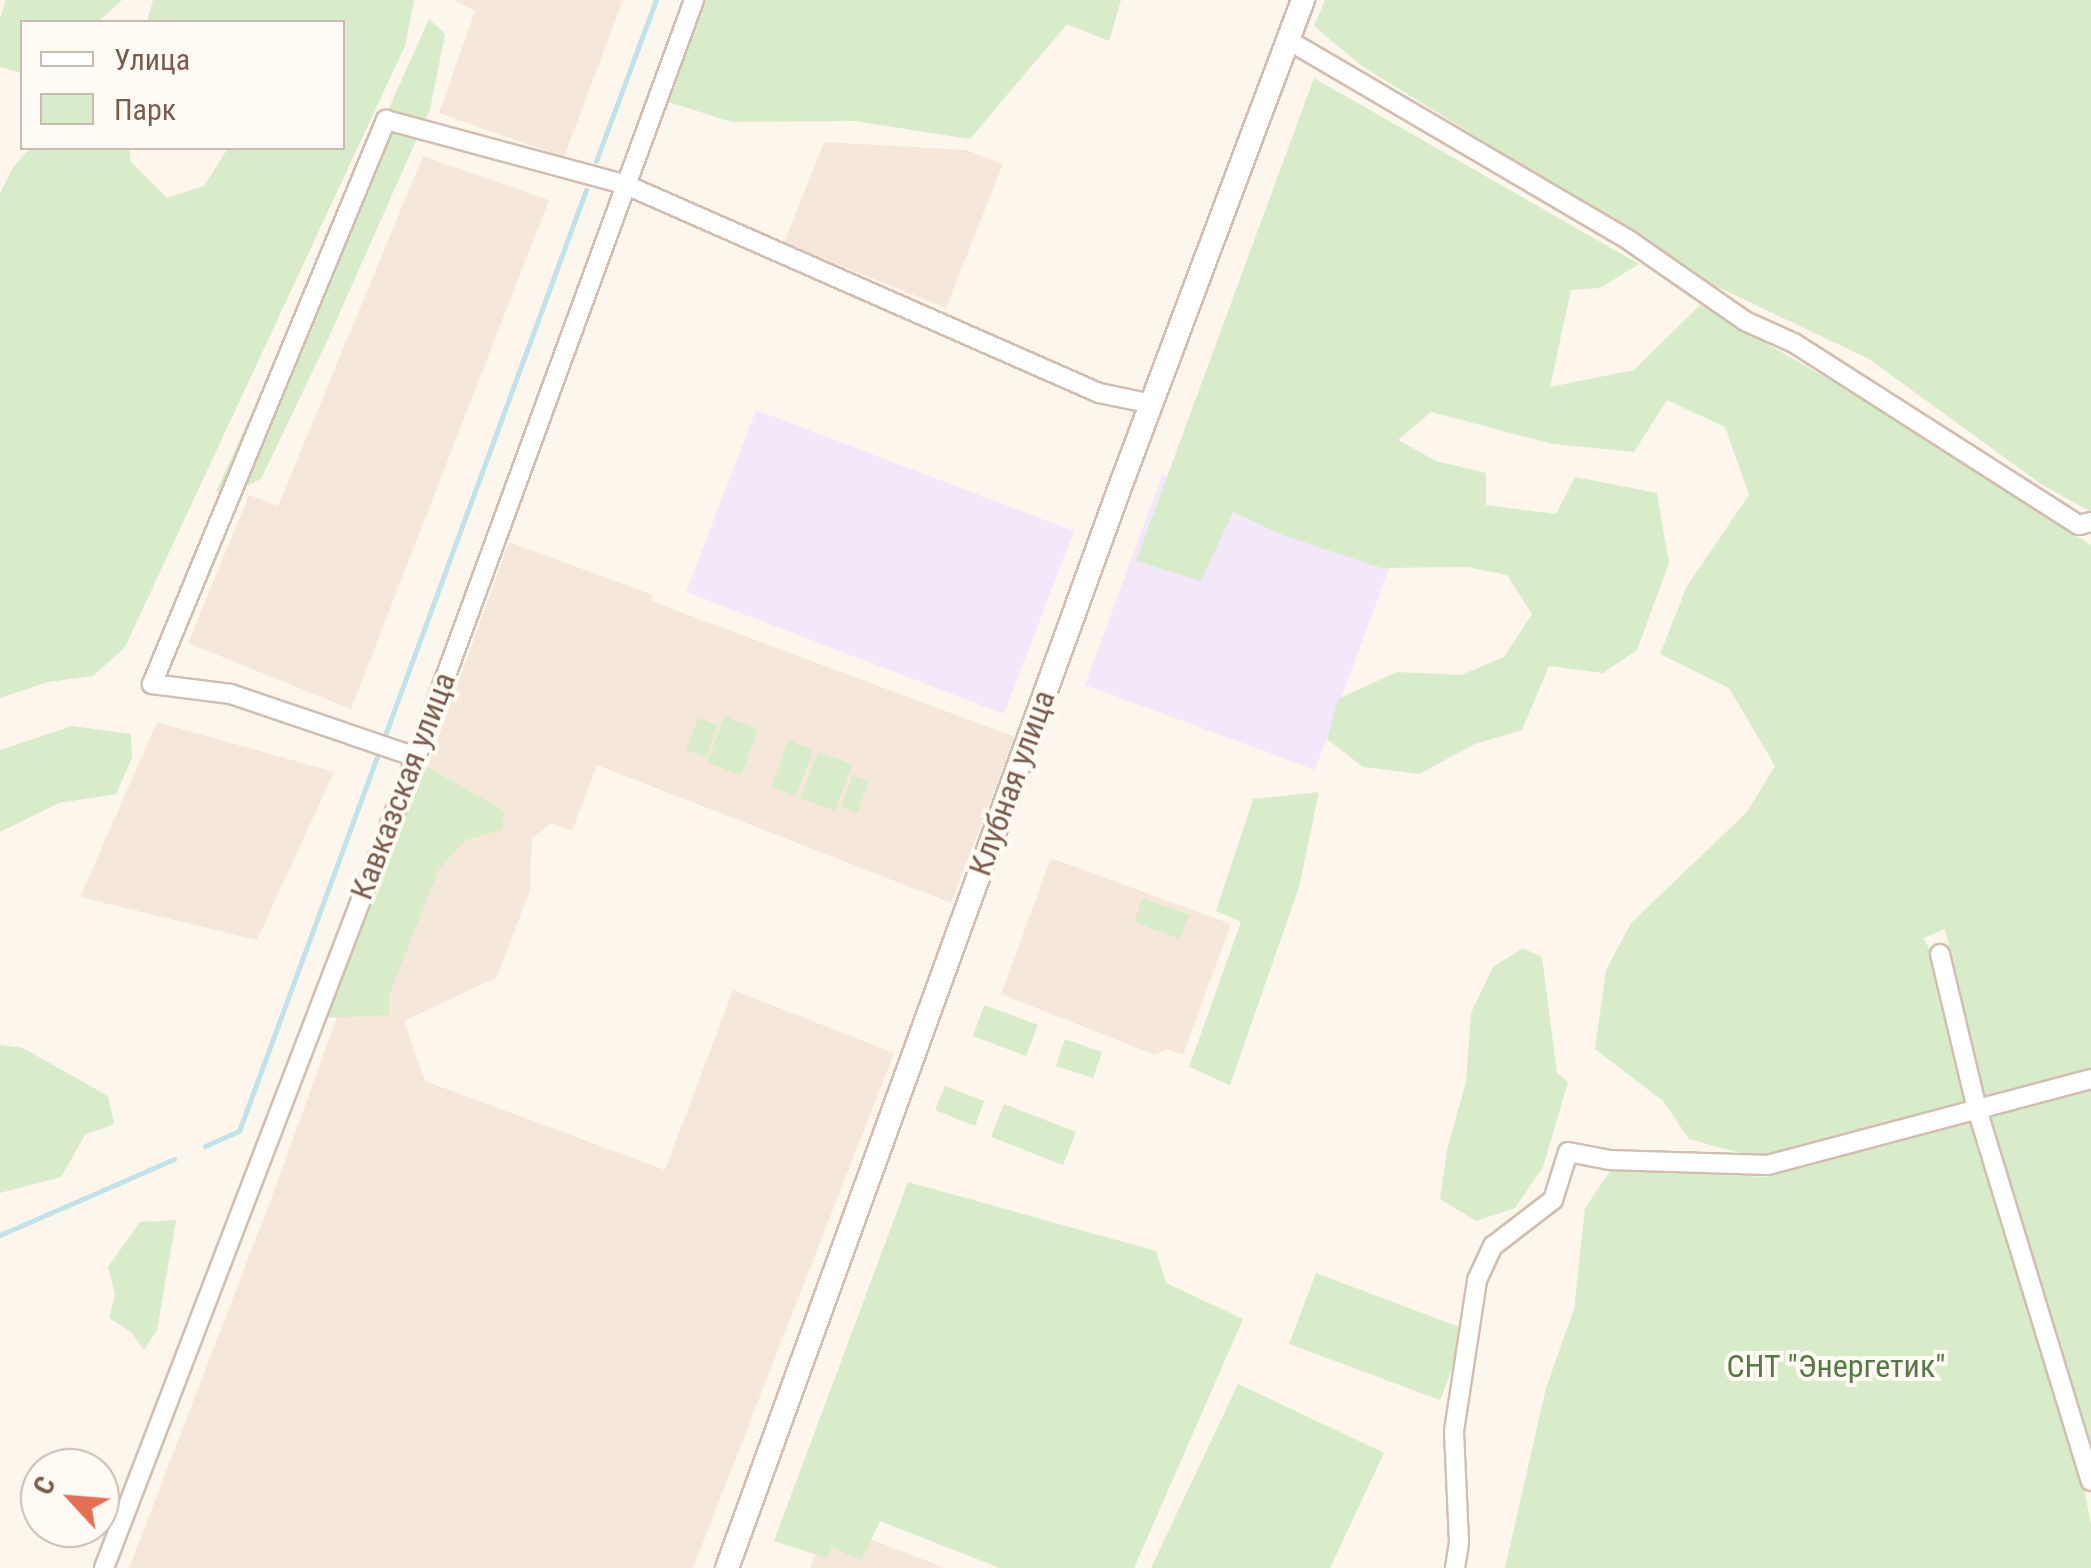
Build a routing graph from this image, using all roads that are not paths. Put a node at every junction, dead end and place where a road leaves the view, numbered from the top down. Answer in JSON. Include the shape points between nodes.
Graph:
{"nodes":[{"id":1,"x":694,"y":0,"type":"edge"},
{"id":2,"x":1302,"y":0,"type":"edge"},
{"id":3,"x":1288,"y":40,"type":"junction"},
{"id":4,"x":624,"y":184,"type":"junction"},
{"id":5,"x":1152,"y":404,"type":"junction"},
{"id":6,"x":2091,"y":522,"type":"edge"},
{"id":7,"x":408,"y":754,"type":"junction"},
{"id":8,"x":1940,"y":954,"type":"dead end"},
{"id":9,"x":2091,"y":1079,"type":"edge"},
{"id":10,"x":1977,"y":1110,"type":"junction"},
{"id":11,"x":2091,"y":1481,"type":"edge"},
{"id":12,"x":104,"y":1568,"type":"edge"},
{"id":13,"x":727,"y":1568,"type":"edge"},
{"id":14,"x":1456,"y":1568,"type":"edge"}],
"edges":[{"from":1,"to":4,"type":"street","name":"Кавказская улица"},
{"from":2,"to":3,"type":"street","name":"Клубная улица"},
{"from":3,"to":5,"type":"street","name":"Клубная улица"},
{"from":3,"to":6,"type":"street","via":[[1630,241],[1745,321],[1794,343],[2079,525]]},
{"from":4,"to":5,"type":"street","via":[[1099,393]]},
{"from":4,"to":7,"type":"street","name":"Кавказская улица"},
{"from":4,"to":7,"type":"street","via":[[386,120],[152,684],[231,694]]},
{"from":5,"to":13,"type":"street","name":"Клубная улица"},
{"from":7,"to":12,"type":"street","name":"Кавказская улица"},
{"from":8,"to":10,"type":"street"},
{"from":9,"to":10,"type":"street"},
{"from":10,"to":11,"type":"street"},
{"from":10,"to":14,"type":"street","via":[[1768,1166],[1610,1160],[1568,1152],[1553,1200],[1492,1246],[1482,1262],[1454,1431]]}]}
